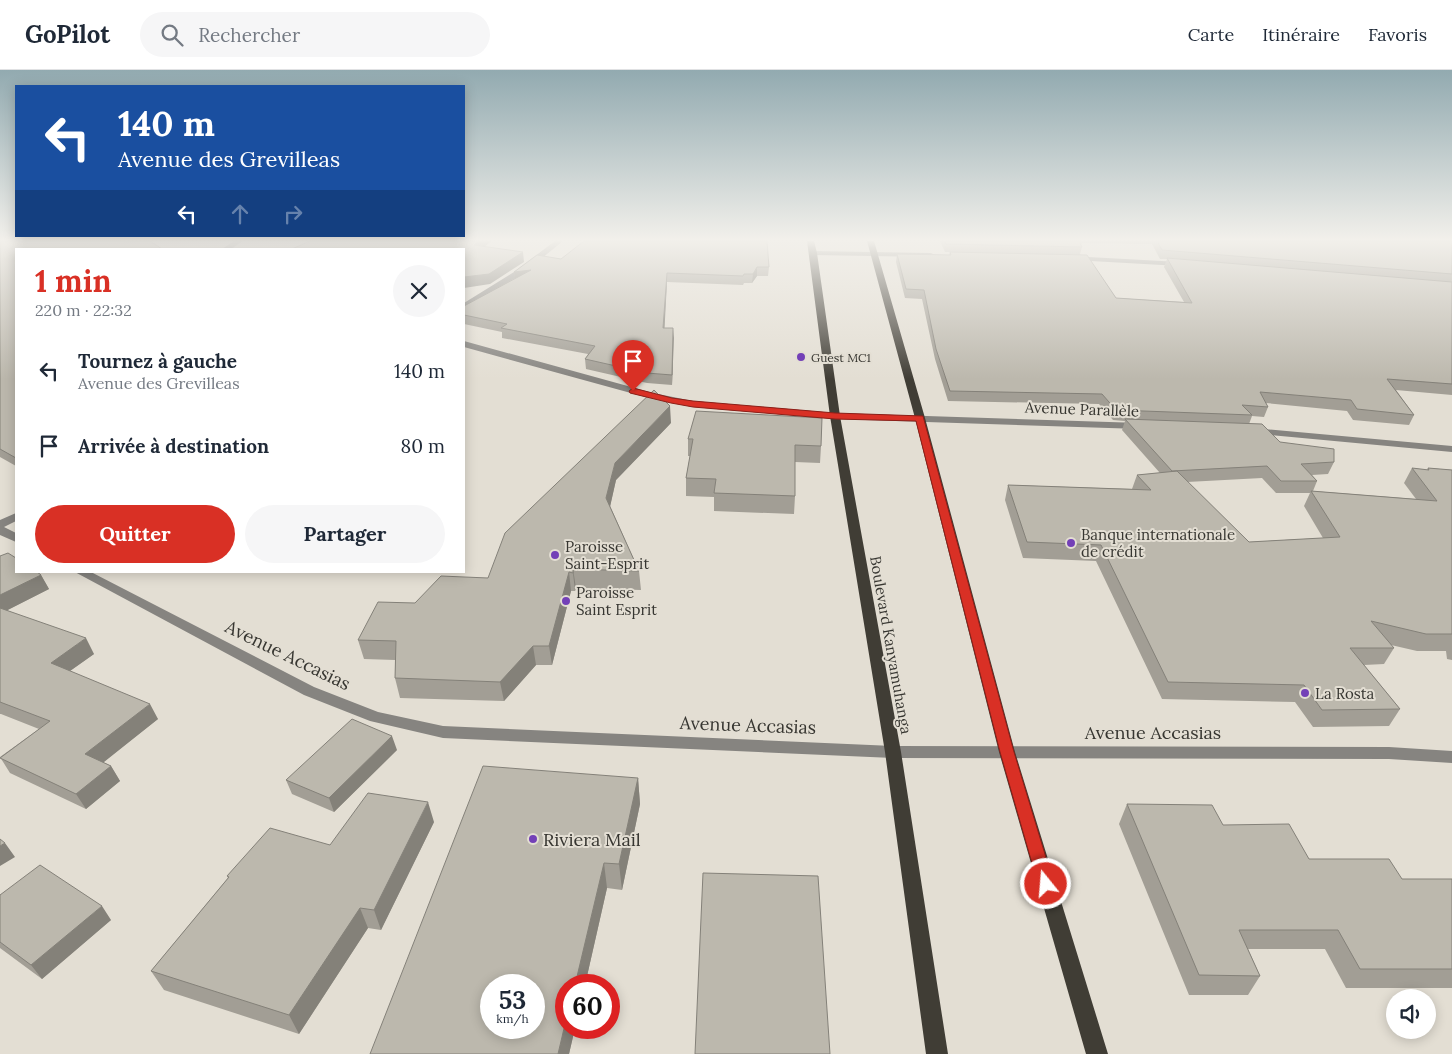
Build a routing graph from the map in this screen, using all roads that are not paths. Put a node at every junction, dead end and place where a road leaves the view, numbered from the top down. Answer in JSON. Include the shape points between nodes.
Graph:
{"nodes":[{"id":1,"x":496,"y":287,"type":"edge"},
{"id":2,"x":817,"y":287,"type":"edge"},
{"id":3,"x":883,"y":287,"type":"edge"},
{"id":4,"x":465,"y":305,"type":"edge"},
{"id":5,"x":465,"y":344,"type":"edge"},
{"id":6,"x":835,"y":416,"type":"junction"},
{"id":7,"x":920,"y":418,"type":"junction"},
{"id":8,"x":1149,"y":426,"type":"edge"},
{"id":9,"x":1245,"y":430,"type":"edge"},
{"id":10,"x":1452,"y":450,"type":"edge"},
{"id":11,"x":15,"y":518,"type":"edge"},
{"id":12,"x":0,"y":525,"type":"edge"},
{"id":13,"x":0,"y":530,"type":"edge"},
{"id":14,"x":15,"y":538,"type":"edge"},
{"id":15,"x":83,"y":573,"type":"edge"},
{"id":16,"x":893,"y":752,"type":"junction"},
{"id":17,"x":1007,"y":752,"type":"junction"},
{"id":18,"x":1452,"y":757,"type":"edge"},
{"id":19,"x":937,"y":1054,"type":"edge"},
{"id":20,"x":1097,"y":1054,"type":"edge"}],
"edges":[{"from":1,"to":4,"type":"street"},
{"from":2,"to":6,"type":"main road","name":"Boulevard Kanyamuhanga"},
{"from":3,"to":7,"type":"main road"},
{"from":5,"to":6,"type":"street","name":"Avenue Parallèle","via":[[671,401]]},
{"from":6,"to":7,"type":"street","name":"Avenue Parallèle"},
{"from":6,"to":16,"type":"main road","name":"Boulevard Kanyamuhanga"},
{"from":7,"to":8,"type":"street","name":"Avenue Parallèle"},
{"from":7,"to":17,"type":"main road"},
{"from":9,"to":10,"type":"street"},
{"from":11,"to":12,"type":"street"},
{"from":13,"to":14,"type":"street"},
{"from":15,"to":16,"type":"street","name":"Avenue Accasias","via":[[309,692],[383,719],[443,732]]},
{"from":16,"to":17,"type":"street","name":"Avenue Accasias"},
{"from":16,"to":19,"type":"main road","name":"Boulevard Kanyamuhanga"},
{"from":17,"to":18,"type":"street","name":"Avenue Accasias","via":[[1389,753]]},
{"from":17,"to":20,"type":"main road"}]}
